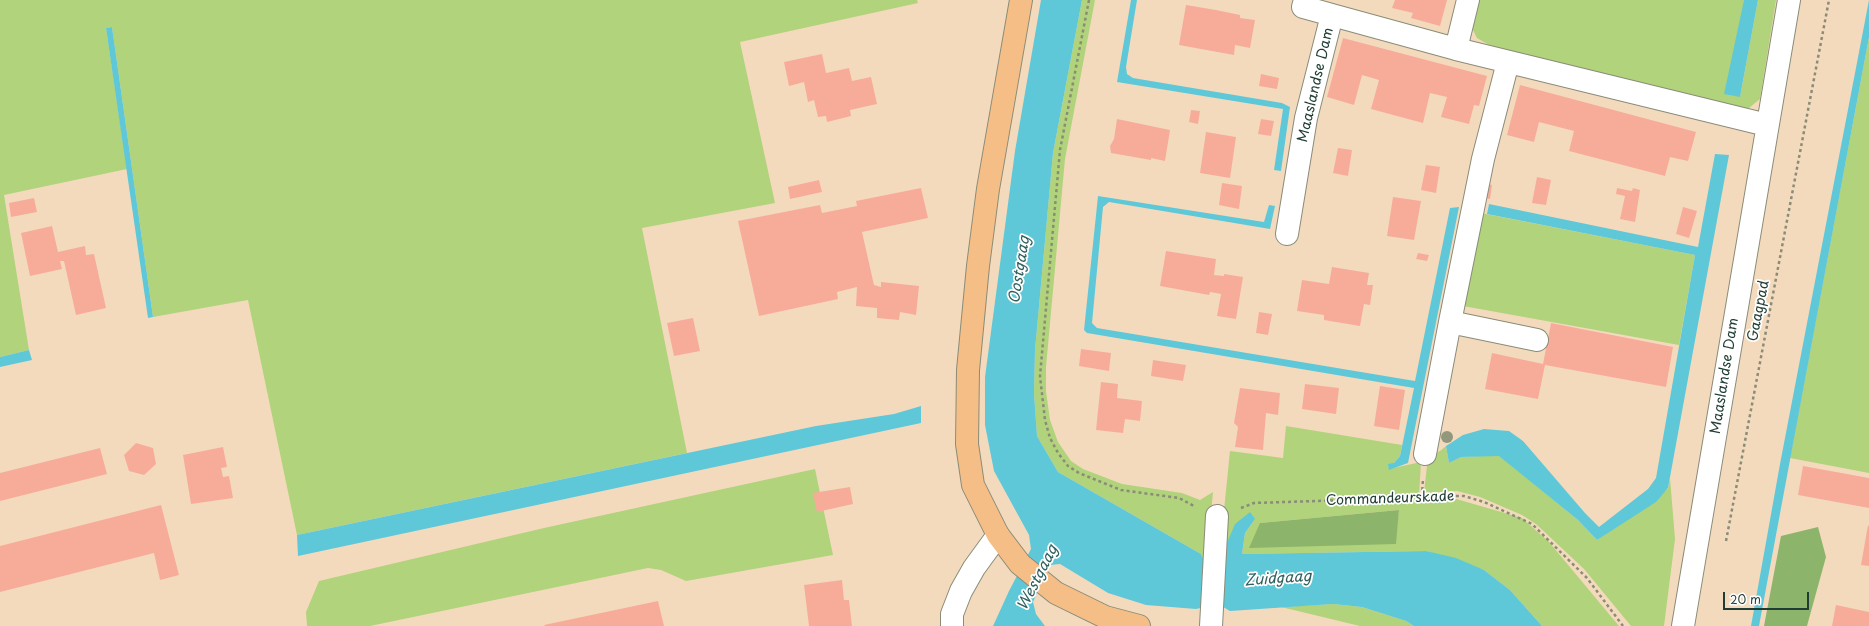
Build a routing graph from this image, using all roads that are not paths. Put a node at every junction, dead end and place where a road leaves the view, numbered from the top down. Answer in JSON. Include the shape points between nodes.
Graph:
{"nodes":[{"id":1,"x":1021,"y":0,"type":"edge"},
{"id":2,"x":1305,"y":0,"type":"edge"},
{"id":3,"x":1468,"y":0,"type":"edge"},
{"id":4,"x":1789,"y":0,"type":"edge"},
{"id":5,"x":1332,"y":16,"type":"junction"},
{"id":6,"x":1456,"y":49,"type":"junction"},
{"id":7,"x":1508,"y":62,"type":"junction"},
{"id":8,"x":1767,"y":125,"type":"junction"},
{"id":9,"x":1287,"y":234,"type":"dead end"},
{"id":10,"x":1450,"y":322,"type":"junction"},
{"id":11,"x":1537,"y":340,"type":"dead end"},
{"id":12,"x":1425,"y":454,"type":"dead end"},
{"id":13,"x":1217,"y":516,"type":"road end"},
{"id":14,"x":998,"y":535,"type":"junction"},
{"id":15,"x":1212,"y":624,"type":"edge"},
{"id":16,"x":952,"y":626,"type":"edge"},
{"id":17,"x":1139,"y":626,"type":"edge"},
{"id":18,"x":1684,"y":626,"type":"edge"}],
"edges":[{"from":1,"to":14,"type":"main road","via":[[988,189],[968,370],[967,444],[973,485]]},
{"from":2,"to":5,"type":"street","via":[[1303,7]]},
{"from":3,"to":6,"type":"street"},
{"from":4,"to":8,"type":"street","name":"Maaslandse Dam"},
{"from":5,"to":6,"type":"street","name":"Maaslandse Dam"},
{"from":5,"to":9,"type":"street","name":"Maaslandse Dam","via":[[1306,118]]},
{"from":6,"to":7,"type":"street","name":"Maaslandse Dam"},
{"from":7,"to":8,"type":"street","name":"Maaslandse Dam"},
{"from":7,"to":10,"type":"street","via":[[1483,159]]},
{"from":8,"to":18,"type":"street","name":"Maaslandse Dam"},
{"from":10,"to":11,"type":"street"},
{"from":10,"to":12,"type":"street"},
{"from":13,"to":15,"type":"street"},
{"from":14,"to":16,"type":"street","via":[[961,591],[952,614]]},
{"from":14,"to":17,"type":"main road","via":[[1020,564],[1056,593],[1104,617]]}]}
